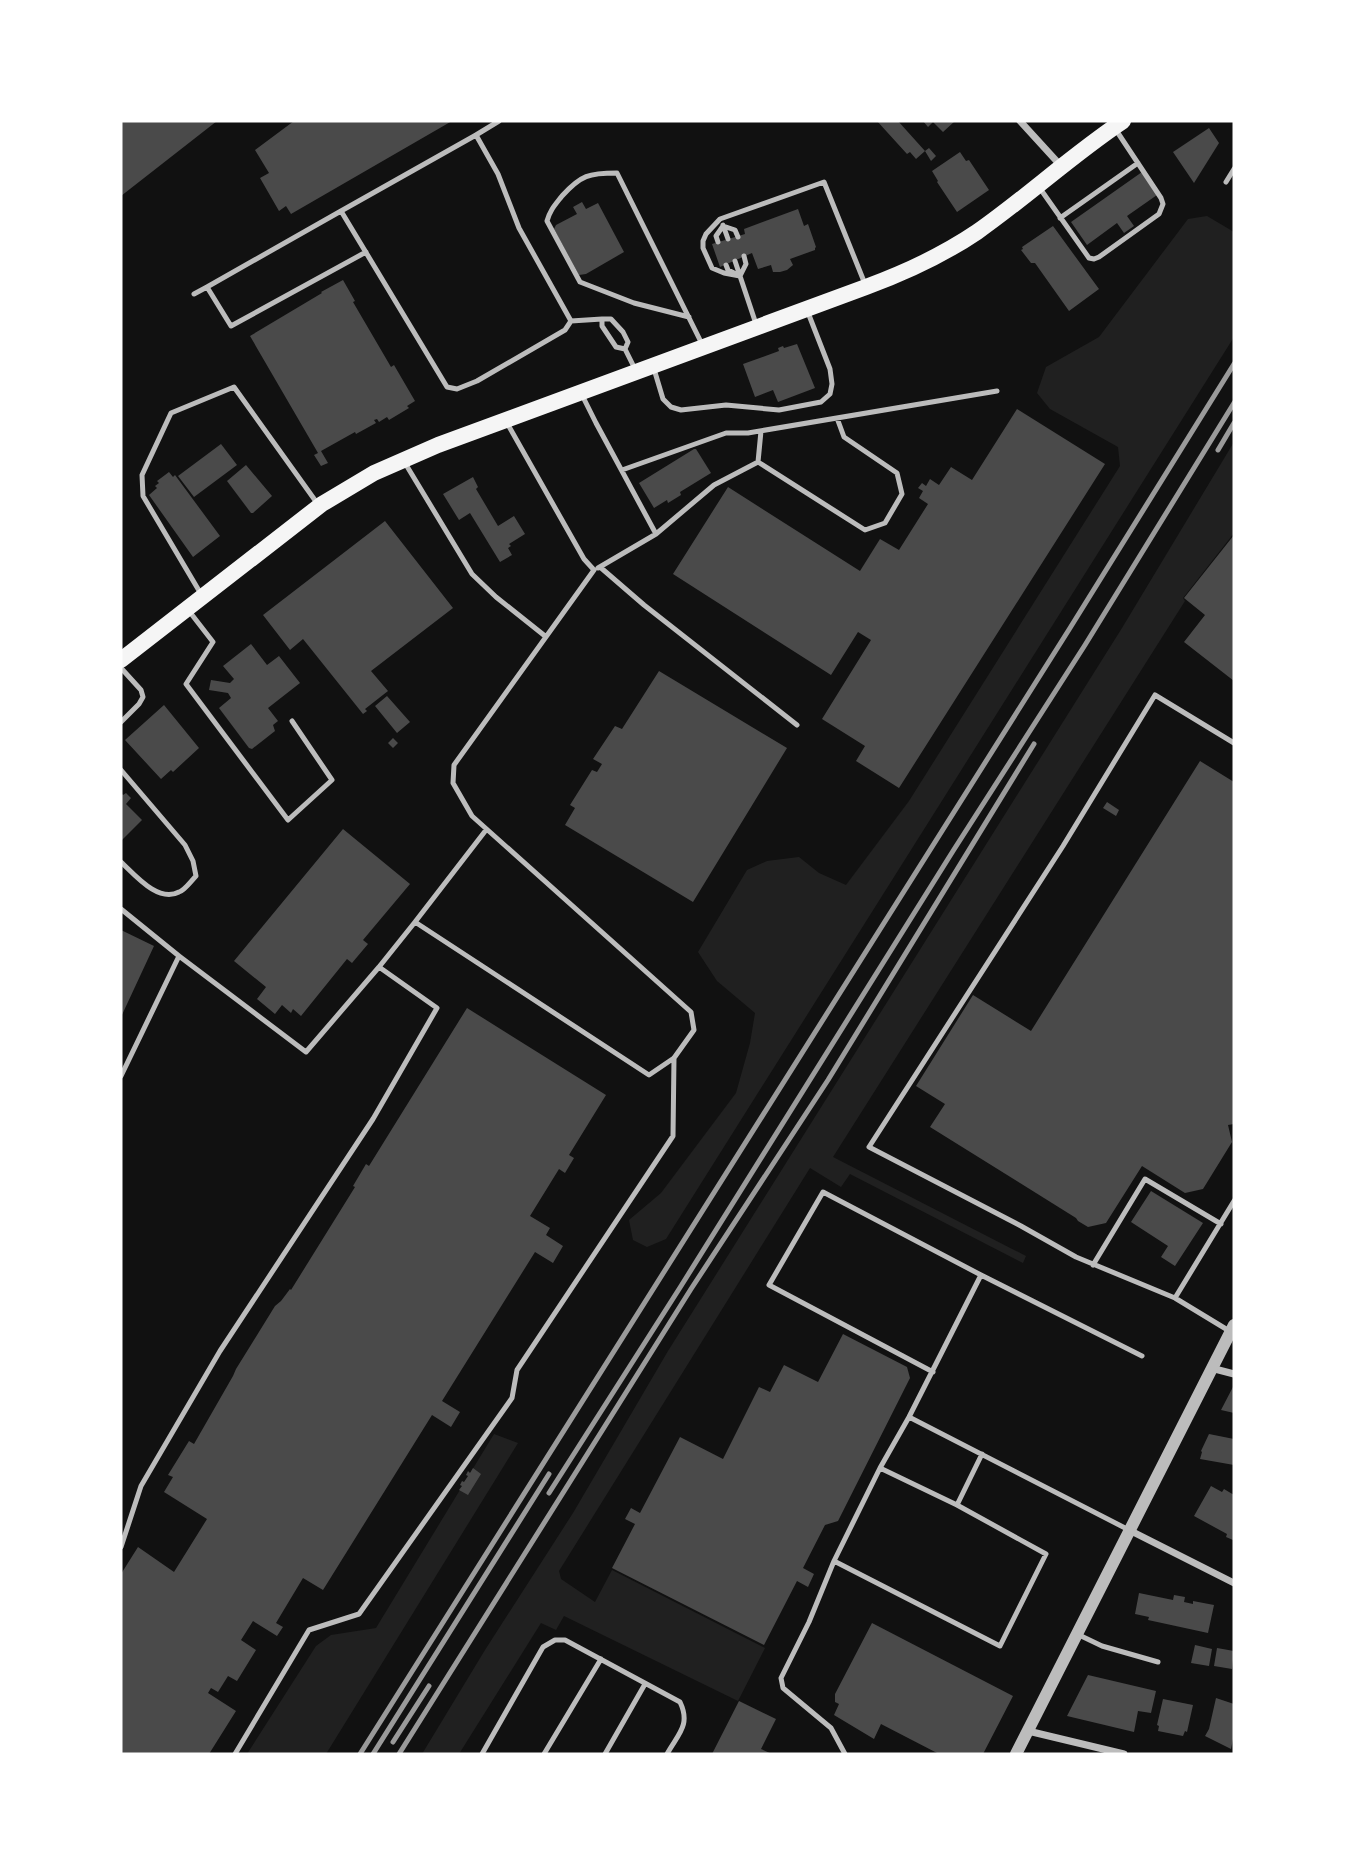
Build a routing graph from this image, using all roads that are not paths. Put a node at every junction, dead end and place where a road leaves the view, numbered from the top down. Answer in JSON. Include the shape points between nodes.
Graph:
{"nodes":[{"id":1,"x":499,"y":121,"type":"edge"},
{"id":2,"x":1020,"y":121,"type":"edge"},
{"id":3,"x":1118,"y":124,"type":"edge"},
{"id":4,"x":476,"y":135,"type":"junction"},
{"id":5,"x":1139,"y":163,"type":"junction"},
{"id":6,"x":1062,"y":167,"type":"junction"},
{"id":7,"x":1234,"y":169,"type":"edge"},
{"id":8,"x":1226,"y":182,"type":"dead end"},
{"id":9,"x":1038,"y":186,"type":"junction"},
{"id":10,"x":341,"y":211,"type":"junction"},
{"id":11,"x":1060,"y":218,"type":"junction"},
{"id":12,"x":720,"y":219,"type":"junction"},
{"id":13,"x":723,"y":226,"type":"junction"},
{"id":14,"x":738,"y":237,"type":"dead end"},
{"id":15,"x":728,"y":239,"type":"dead end"},
{"id":16,"x":718,"y":242,"type":"dead end"},
{"id":17,"x":366,"y":252,"type":"junction"},
{"id":18,"x":744,"y":256,"type":"dead end"},
{"id":19,"x":735,"y":261,"type":"dead end"},
{"id":20,"x":726,"y":265,"type":"dead end"},
{"id":21,"x":740,"y":276,"type":"junction"},
{"id":22,"x":206,"y":287,"type":"junction"},
{"id":23,"x":866,"y":287,"type":"junction"},
{"id":24,"x":194,"y":294,"type":"dead end"},
{"id":25,"x":806,"y":309,"type":"junction"},
{"id":26,"x":689,"y":317,"type":"junction"},
{"id":27,"x":602,"y":319,"type":"junction"},
{"id":28,"x":571,"y":321,"type":"junction"},
{"id":29,"x":757,"y":327,"type":"junction"},
{"id":30,"x":704,"y":347,"type":"junction"},
{"id":31,"x":625,"y":349,"type":"junction"},
{"id":32,"x":653,"y":366,"type":"junction"},
{"id":33,"x":636,"y":372,"type":"junction"},
{"id":34,"x":997,"y":391,"type":"dead end"},
{"id":35,"x":581,"y":393,"type":"junction"},
{"id":36,"x":836,"y":418,"type":"junction"},
{"id":37,"x":506,"y":420,"type":"junction"},
{"id":38,"x":761,"y":430,"type":"junction"},
{"id":39,"x":403,"y":460,"type":"junction"},
{"id":40,"x":758,"y":462,"type":"junction"},
{"id":41,"x":622,"y":470,"type":"junction"},
{"id":42,"x":320,"y":506,"type":"junction"},
{"id":43,"x":656,"y":534,"type":"junction"},
{"id":44,"x":600,"y":567,"type":"junction"},
{"id":45,"x":594,"y":570,"type":"junction"},
{"id":46,"x":202,"y":596,"type":"junction"},
{"id":47,"x":187,"y":608,"type":"junction"},
{"id":48,"x":545,"y":636,"type":"junction"},
{"id":49,"x":121,"y":660,"type":"edge"},
{"id":50,"x":121,"y":668,"type":"edge"},
{"id":51,"x":292,"y":721,"type":"dead end"},
{"id":52,"x":121,"y":722,"type":"edge"},
{"id":53,"x":797,"y":725,"type":"dead end"},
{"id":54,"x":1234,"y":743,"type":"edge"},
{"id":55,"x":121,"y":770,"type":"edge"},
{"id":56,"x":486,"y":830,"type":"junction"},
{"id":57,"x":121,"y":862,"type":"edge"},
{"id":58,"x":121,"y":909,"type":"edge"},
{"id":59,"x":415,"y":922,"type":"junction"},
{"id":60,"x":179,"y":956,"type":"junction"},
{"id":61,"x":379,"y":967,"type":"junction"},
{"id":62,"x":674,"y":1058,"type":"junction"},
{"id":63,"x":121,"y":1076,"type":"edge"},
{"id":64,"x":1234,"y":1201,"type":"edge"},
{"id":65,"x":1221,"y":1224,"type":"junction"},
{"id":66,"x":1093,"y":1265,"type":"junction"},
{"id":67,"x":981,"y":1275,"type":"junction"},
{"id":68,"x":1174,"y":1298,"type":"junction"},
{"id":69,"x":1232,"y":1328,"type":"edge"},
{"id":70,"x":1142,"y":1356,"type":"dead end"},
{"id":71,"x":1212,"y":1368,"type":"junction"},
{"id":72,"x":933,"y":1372,"type":"junction"},
{"id":73,"x":1234,"y":1374,"type":"edge"},
{"id":74,"x":909,"y":1417,"type":"junction"},
{"id":75,"x":982,"y":1454,"type":"junction"},
{"id":76,"x":880,"y":1468,"type":"junction"},
{"id":77,"x":957,"y":1505,"type":"junction"},
{"id":78,"x":1129,"y":1530,"type":"junction"},
{"id":79,"x":121,"y":1547,"type":"edge"},
{"id":80,"x":834,"y":1561,"type":"junction"},
{"id":81,"x":1234,"y":1583,"type":"edge"},
{"id":82,"x":1077,"y":1634,"type":"junction"},
{"id":83,"x":601,"y":1659,"type":"junction"},
{"id":84,"x":1158,"y":1662,"type":"dead end"},
{"id":85,"x":645,"y":1684,"type":"junction"},
{"id":86,"x":1028,"y":1731,"type":"junction"},
{"id":87,"x":234,"y":1754,"type":"edge"},
{"id":88,"x":482,"y":1754,"type":"edge"},
{"id":89,"x":544,"y":1754,"type":"edge"},
{"id":90,"x":605,"y":1754,"type":"edge"},
{"id":91,"x":667,"y":1754,"type":"edge"},
{"id":92,"x":845,"y":1754,"type":"edge"},
{"id":93,"x":1016,"y":1754,"type":"edge"},
{"id":94,"x":1125,"y":1754,"type":"edge"}],
"edges":[{"from":1,"to":4,"type":"lane"},
{"from":2,"to":6,"type":"street"},
{"from":3,"to":5,"type":"lane"},
{"from":3,"to":6,"type":"main road"},
{"from":4,"to":10,"type":"lane"},
{"from":4,"to":28,"type":"lane","via":[[498,174],[519,228]]},
{"from":5,"to":11,"type":"lane"},
{"from":5,"to":11,"type":"lane","via":[[1161,198],[1162,209],[1099,257],[1089,258]]},
{"from":6,"to":9,"type":"main road"},
{"from":7,"to":8,"type":"lane"},
{"from":9,"to":11,"type":"lane"},
{"from":9,"to":23,"type":"main road","via":[[975,234]]},
{"from":10,"to":17,"type":"lane"},
{"from":10,"to":22,"type":"lane"},
{"from":12,"to":13,"type":"lane"},
{"from":12,"to":21,"type":"lane","via":[[706,234],[703,248],[712,268]]},
{"from":12,"to":23,"type":"lane","via":[[824,182]]},
{"from":13,"to":14,"type":"lane","via":[[735,230]]},
{"from":13,"to":15,"type":"lane"},
{"from":13,"to":16,"type":"lane","via":[[716,236]]},
{"from":17,"to":22,"type":"lane","via":[[231,326]]},
{"from":17,"to":28,"type":"lane","via":[[447,387],[457,389],[477,381],[565,330]]},
{"from":18,"to":21,"type":"lane","via":[[746,264]]},
{"from":19,"to":21,"type":"lane"},
{"from":20,"to":21,"type":"lane"},
{"from":21,"to":29,"type":"lane"},
{"from":22,"to":24,"type":"lane"},
{"from":23,"to":25,"type":"main road"},
{"from":25,"to":29,"type":"main road"},
{"from":25,"to":32,"type":"lane","via":[[830,369],[830,394],[821,402],[779,410],[726,405],[681,410],[663,399]]},
{"from":26,"to":26,"type":"lane","via":[[617,173],[597,173],[576,181],[547,220],[580,282]]},
{"from":26,"to":30,"type":"lane"},
{"from":27,"to":28,"type":"lane"},
{"from":27,"to":31,"type":"lane","via":[[612,342]]},
{"from":27,"to":31,"type":"lane","via":[[611,319],[623,332],[628,342]]},
{"from":29,"to":30,"type":"main road"},
{"from":30,"to":32,"type":"main road"},
{"from":31,"to":33,"type":"lane"},
{"from":32,"to":33,"type":"main road"},
{"from":33,"to":35,"type":"main road"},
{"from":34,"to":36,"type":"lane"},
{"from":35,"to":37,"type":"main road"},
{"from":35,"to":41,"type":"lane"},
{"from":36,"to":38,"type":"lane"},
{"from":36,"to":40,"type":"lane","via":[[844,437],[897,474],[902,494],[885,523],[865,530]]},
{"from":37,"to":39,"type":"main road"},
{"from":37,"to":45,"type":"lane"},
{"from":38,"to":40,"type":"lane"},
{"from":38,"to":41,"type":"lane","via":[[726,433]]},
{"from":39,"to":42,"type":"main road"},
{"from":39,"to":48,"type":"lane","via":[[472,573]]},
{"from":40,"to":43,"type":"lane","via":[[714,485]]},
{"from":41,"to":43,"type":"lane"},
{"from":42,"to":46,"type":"main road"},
{"from":42,"to":46,"type":"lane","via":[[234,387],[172,413],[142,475],[143,496]]},
{"from":43,"to":44,"type":"lane"},
{"from":44,"to":45,"type":"lane"},
{"from":44,"to":53,"type":"lane"},
{"from":45,"to":48,"type":"lane"},
{"from":46,"to":47,"type":"main road"},
{"from":47,"to":49,"type":"main road"},
{"from":47,"to":51,"type":"lane","via":[[213,642],[186,684],[288,820],[332,780]]},
{"from":48,"to":56,"type":"lane","via":[[454,765],[453,783]]},
{"from":50,"to":52,"type":"lane","via":[[143,697]]},
{"from":54,"to":66,"type":"lane","via":[[1155,695],[869,1147]]},
{"from":55,"to":57,"type":"lane","via":[[185,845],[196,876],[180,892],[166,895],[153,890]]},
{"from":56,"to":59,"type":"lane"},
{"from":56,"to":62,"type":"lane","via":[[691,1012],[694,1030]]},
{"from":58,"to":60,"type":"lane"},
{"from":59,"to":61,"type":"lane"},
{"from":59,"to":62,"type":"lane","via":[[649,1074]]},
{"from":60,"to":61,"type":"lane","via":[[306,1052]]},
{"from":60,"to":63,"type":"lane"},
{"from":61,"to":79,"type":"lane","via":[[437,1009],[373,1119],[220,1351],[141,1486]]},
{"from":62,"to":87,"type":"lane","via":[[673,1136],[517,1370],[512,1398],[359,1614],[309,1630]]},
{"from":64,"to":65,"type":"lane"},
{"from":65,"to":66,"type":"lane","via":[[1145,1179]]},
{"from":65,"to":68,"type":"lane"},
{"from":66,"to":68,"type":"lane"},
{"from":67,"to":70,"type":"lane"},
{"from":67,"to":72,"type":"lane"},
{"from":67,"to":72,"type":"lane","via":[[823,1192],[769,1285]]},
{"from":68,"to":69,"type":"lane"},
{"from":69,"to":71,"type":"street"},
{"from":71,"to":73,"type":"street"},
{"from":71,"to":78,"type":"street"},
{"from":72,"to":74,"type":"lane"},
{"from":74,"to":75,"type":"lane"},
{"from":74,"to":76,"type":"lane"},
{"from":75,"to":77,"type":"lane"},
{"from":75,"to":78,"type":"lane"},
{"from":76,"to":77,"type":"lane"},
{"from":76,"to":80,"type":"lane"},
{"from":77,"to":80,"type":"lane","via":[[1046,1554],[1000,1646]]},
{"from":78,"to":81,"type":"street"},
{"from":78,"to":82,"type":"street"},
{"from":80,"to":92,"type":"lane","via":[[781,1678],[782,1688],[831,1728]]},
{"from":82,"to":84,"type":"lane"},
{"from":82,"to":86,"type":"street"},
{"from":83,"to":85,"type":"lane"},
{"from":83,"to":88,"type":"lane","via":[[565,1640],[543,1647]]},
{"from":83,"to":89,"type":"lane"},
{"from":85,"to":90,"type":"lane"},
{"from":85,"to":91,"type":"lane","via":[[680,1702],[686,1714]]},
{"from":86,"to":93,"type":"street"},
{"from":86,"to":94,"type":"street"}]}
